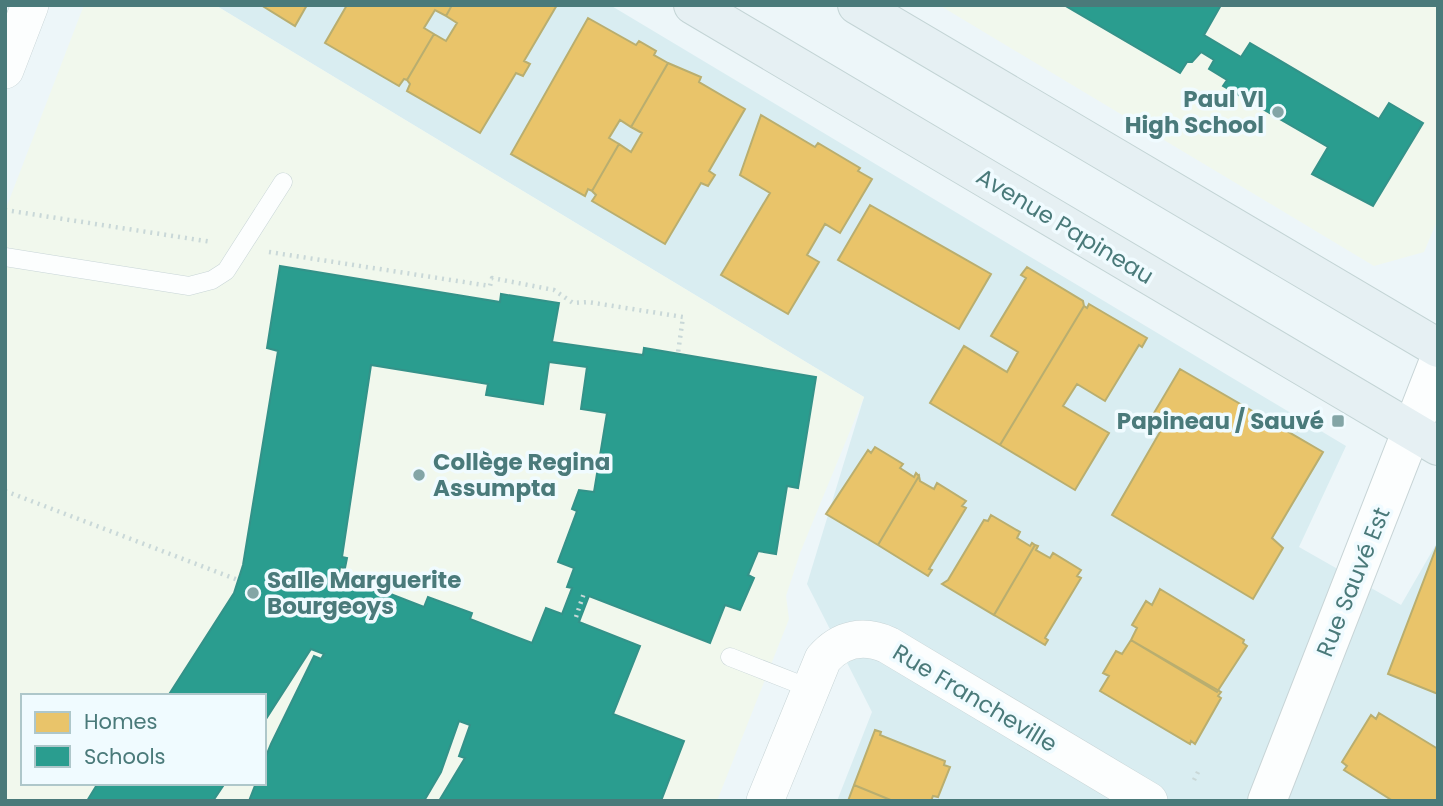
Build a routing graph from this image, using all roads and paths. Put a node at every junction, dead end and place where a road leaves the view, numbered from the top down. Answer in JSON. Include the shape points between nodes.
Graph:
{"nodes":[{"id":1,"x":30,"y":5,"type":"edge"},
{"id":2,"x":693,"y":5,"type":"edge"},
{"id":3,"x":858,"y":5,"type":"edge"},
{"id":4,"x":5,"y":70,"type":"edge"},
{"id":5,"x":283,"y":182,"type":"dead end"},
{"id":6,"x":5,"y":210,"type":"edge"},
{"id":7,"x":241,"y":247,"type":"junction"},
{"id":8,"x":5,"y":257,"type":"edge"},
{"id":9,"x":1438,"y":348,"type":"edge"},
{"id":10,"x":678,"y":353,"type":"dead end"},
{"id":11,"x":1438,"y":363,"type":"edge"},
{"id":12,"x":1425,"y":438,"type":"edge"},
{"id":13,"x":5,"y":491,"type":"edge"},
{"id":14,"x":238,"y":580,"type":"dead end"},
{"id":15,"x":584,"y":593,"type":"dead end"},
{"id":16,"x":576,"y":617,"type":"dead end"},
{"id":17,"x":730,"y":657,"type":"dead end"},
{"id":18,"x":809,"y":688,"type":"junction"},
{"id":19,"x":1200,"y":768,"type":"dead end"},
{"id":20,"x":1194,"y":780,"type":"dead end"},
{"id":21,"x":765,"y":801,"type":"edge"},
{"id":22,"x":1149,"y":801,"type":"edge"},
{"id":23,"x":1267,"y":801,"type":"edge"}],
"edges":[{"from":1,"to":4,"type":"street"},
{"from":2,"to":12,"type":"main road","name":"Avenue Papineau"},
{"from":3,"to":9,"type":"main road"},
{"from":5,"to":7,"type":"lane"},
{"from":6,"to":7,"type":"path"},
{"from":7,"to":8,"type":"lane","via":[[226,271],[189,286]]},
{"from":7,"to":10,"type":"path","via":[[490,286],[492,278],[554,290],[573,303],[683,317]]},
{"from":11,"to":12,"type":"main road","name":"Rue Sauvé Est"},
{"from":12,"to":23,"type":"main road","name":"Rue Sauvé Est"},
{"from":13,"to":14,"type":"path"},
{"from":15,"to":16,"type":"path"},
{"from":17,"to":18,"type":"lane"},
{"from":18,"to":21,"type":"street","name":"Rue Francheville"},
{"from":18,"to":22,"type":"street","name":"Rue Francheville","via":[[823,659],[838,645],[858,638],[878,641]]},
{"from":19,"to":20,"type":"path"}]}
